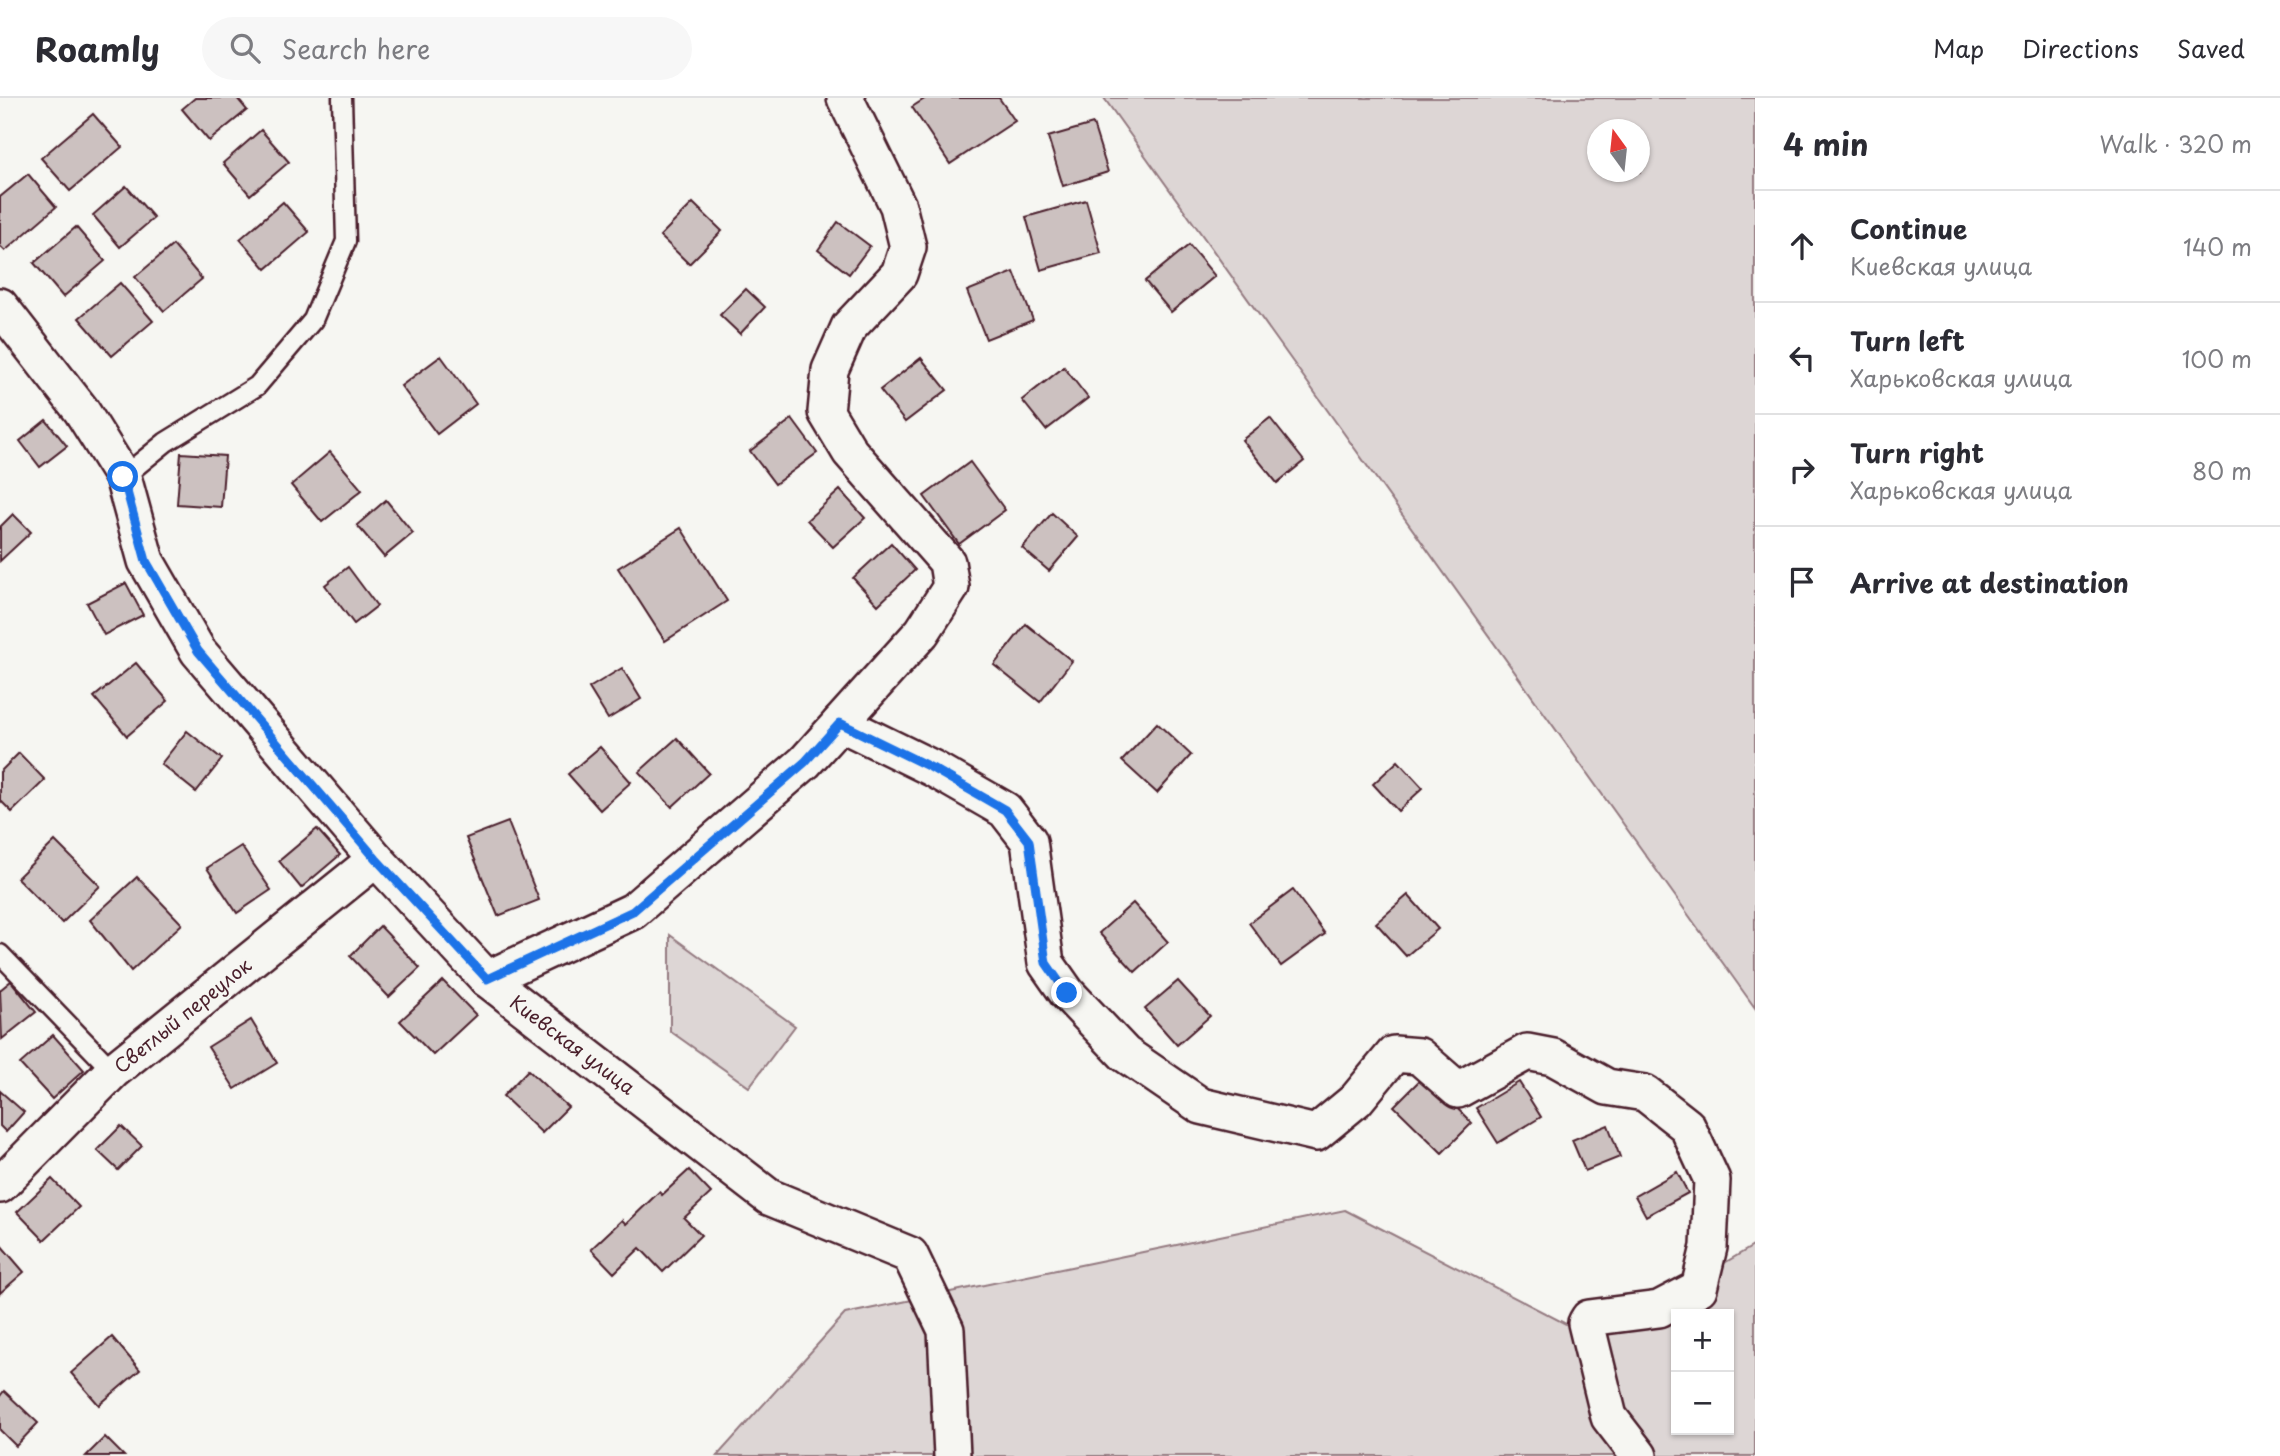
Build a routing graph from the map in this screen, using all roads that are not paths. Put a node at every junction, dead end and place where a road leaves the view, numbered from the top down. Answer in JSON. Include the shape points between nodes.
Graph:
{"nodes":[{"id":1,"x":342,"y":98,"type":"edge"},
{"id":2,"x":845,"y":98,"type":"edge"},
{"id":3,"x":0,"y":306,"type":"edge"},
{"id":4,"x":123,"y":477,"type":"junction"},
{"id":5,"x":840,"y":723,"type":"junction"},
{"id":6,"x":376,"y":859,"type":"junction"},
{"id":7,"x":0,"y":954,"type":"edge"},
{"id":8,"x":487,"y":979,"type":"junction"},
{"id":9,"x":113,"y":1071,"type":"junction"},
{"id":10,"x":0,"y":1185,"type":"edge"},
{"id":11,"x":952,"y":1456,"type":"edge"},
{"id":12,"x":1639,"y":1456,"type":"edge"}],
"edges":[{"from":1,"to":4,"type":"lane","via":[[346,241],[313,320],[257,386],[166,442]]},
{"from":2,"to":5,"type":"street","via":[[898,206],[908,247],[899,274],[849,327],[830,370],[826,412],[850,452],[947,562],[951,587],[922,632]]},
{"from":3,"to":4,"type":"street","name":"Киевская улица","via":[[81,410]]},
{"from":4,"to":6,"type":"street","name":"Киевская улица","via":[[146,561],[198,651]]},
{"from":5,"to":8,"type":"street","via":[[805,762],[633,911]]},
{"from":5,"to":12,"type":"street","via":[[1005,810],[1029,841],[1046,963],[1067,993],[1125,1054],[1200,1106],[1316,1133],[1356,1100],[1394,1054],[1419,1056],[1458,1090],[1527,1052],[1553,1057],[1608,1087],[1646,1093],[1687,1126],[1712,1180],[1709,1247],[1699,1288],[1659,1309],[1589,1318],[1586,1324],[1609,1417]]},
{"from":6,"to":8,"type":"street","name":"Киевская улица"},
{"from":6,"to":9,"type":"street","name":"Светлый переулок"},
{"from":7,"to":9,"type":"lane"},
{"from":8,"to":11,"type":"street","name":"Киевская улица","via":[[769,1197],[910,1255],[946,1330]]},
{"from":9,"to":10,"type":"street","name":"Светлый переулок"}]}
